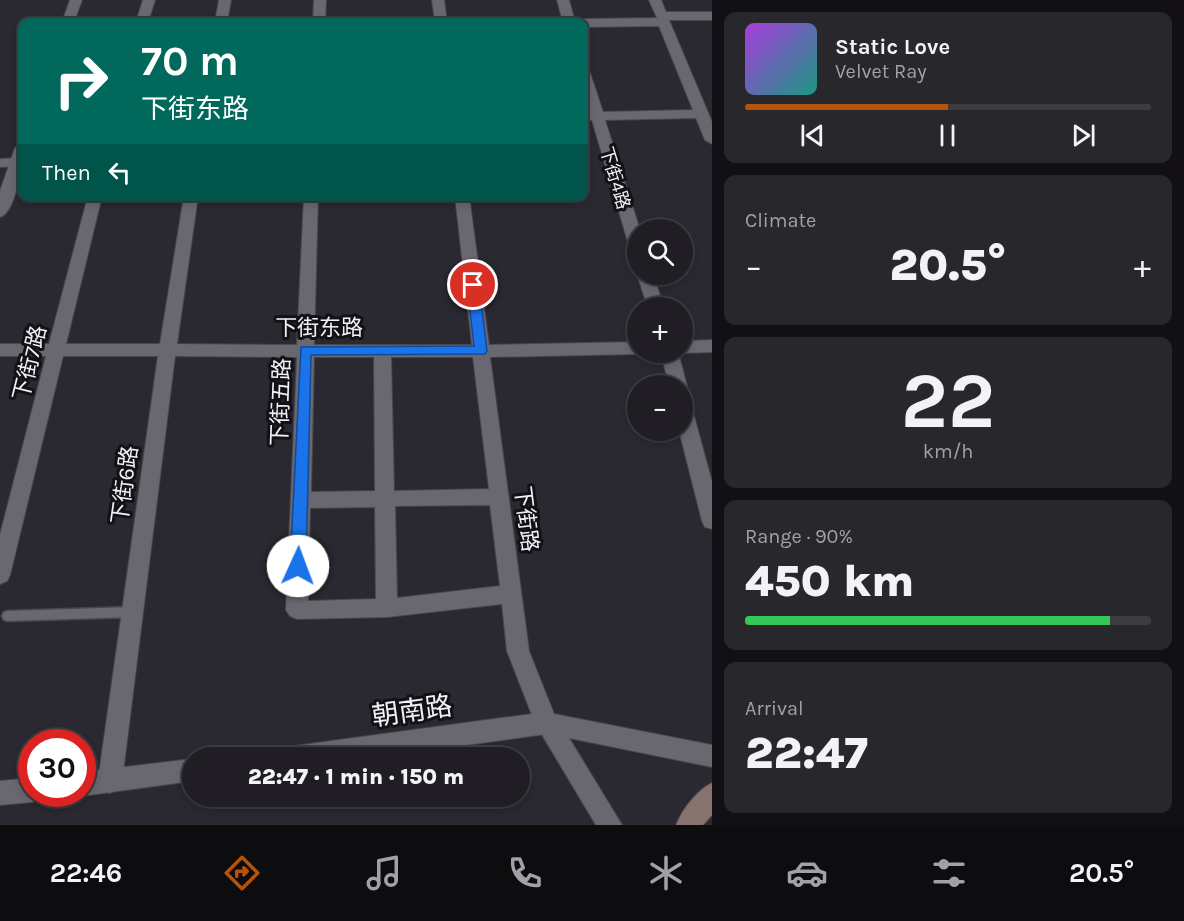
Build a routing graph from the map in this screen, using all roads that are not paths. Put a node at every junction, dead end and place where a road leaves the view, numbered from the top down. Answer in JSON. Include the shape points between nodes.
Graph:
{"nodes":[{"id":1,"x":76,"y":0,"type":"edge"},
{"id":2,"x":148,"y":0,"type":"edge"},
{"id":3,"x":225,"y":0,"type":"edge"},
{"id":4,"x":320,"y":0,"type":"edge"},
{"id":5,"x":438,"y":0,"type":"edge"},
{"id":6,"x":563,"y":0,"type":"edge"},
{"id":7,"x":655,"y":0,"type":"edge"},
{"id":8,"x":701,"y":0,"type":"edge"},
{"id":9,"x":69,"y":18,"type":"edge"},
{"id":10,"x":143,"y":18,"type":"edge"},
{"id":11,"x":222,"y":18,"type":"edge"},
{"id":12,"x":319,"y":18,"type":"edge"},
{"id":13,"x":440,"y":18,"type":"edge"},
{"id":14,"x":568,"y":18,"type":"edge"},
{"id":15,"x":662,"y":19,"type":"junction"},
{"id":16,"x":710,"y":19,"type":"edge"},
{"id":17,"x":588,"y":23,"type":"edge"},
{"id":18,"x":700,"y":114,"type":"junction"},
{"id":19,"x":590,"y":116,"type":"edge"},
{"id":20,"x":710,"y":133,"type":"edge"},
{"id":21,"x":0,"y":163,"type":"edge"},
{"id":22,"x":18,"y":163,"type":"edge"},
{"id":23,"x":18,"y":168,"type":"edge"},
{"id":24,"x":93,"y":201,"type":"edge"},
{"id":25,"x":190,"y":201,"type":"edge"},
{"id":26,"x":311,"y":201,"type":"edge"},
{"id":27,"x":463,"y":201,"type":"edge"},
{"id":28,"x":0,"y":212,"type":"edge"},
{"id":29,"x":627,"y":219,"type":"edge"},
{"id":30,"x":711,"y":346,"type":"edge"},
{"id":31,"x":693,"y":347,"type":"edge"},
{"id":32,"x":627,"y":348,"type":"edge"},
{"id":33,"x":0,"y":350,"type":"edge"},
{"id":34,"x":305,"y":350,"type":"junction"},
{"id":35,"x":382,"y":350,"type":"junction"},
{"id":36,"x":56,"y":351,"type":"junction"},
{"id":37,"x":481,"y":351,"type":"junction"},
{"id":38,"x":167,"y":352,"type":"junction"},
{"id":39,"x":691,"y":441,"type":"edge"},
{"id":40,"x":499,"y":497,"type":"junction"},
{"id":41,"x":385,"y":498,"type":"junction"},
{"id":42,"x":300,"y":500,"type":"junction"},
{"id":43,"x":711,"y":521,"type":"edge"},
{"id":44,"x":0,"y":575,"type":"edge"},
{"id":45,"x":511,"y":594,"type":"junction"},
{"id":46,"x":387,"y":608,"type":"junction"},
{"id":47,"x":133,"y":612,"type":"junction"},
{"id":48,"x":8,"y":616,"type":"dead end"},
{"id":49,"x":546,"y":723,"type":"junction"},
{"id":50,"x":368,"y":747,"type":"edge"},
{"id":51,"x":711,"y":756,"type":"edge"},
{"id":52,"x":182,"y":771,"type":"edge"},
{"id":53,"x":110,"y":781,"type":"junction"},
{"id":54,"x":96,"y":782,"type":"edge"},
{"id":55,"x":18,"y":791,"type":"edge"},
{"id":56,"x":0,"y":793,"type":"edge"},
{"id":57,"x":711,"y":795,"type":"edge"},
{"id":58,"x":610,"y":825,"type":"edge"},
{"id":59,"x":688,"y":825,"type":"edge"}],
"edges":[{"from":1,"to":9,"type":"street"},
{"from":2,"to":10,"type":"street"},
{"from":3,"to":11,"type":"street"},
{"from":4,"to":12,"type":"street"},
{"from":5,"to":13,"type":"street"},
{"from":6,"to":14,"type":"street"},
{"from":7,"to":15,"type":"street"},
{"from":8,"to":16,"type":"street"},
{"from":15,"to":16,"type":"street"},
{"from":15,"to":17,"type":"street"},
{"from":15,"to":18,"type":"street"},
{"from":18,"to":19,"type":"street"},
{"from":18,"to":20,"type":"street"},
{"from":19,"to":29,"type":"street","name":"下街4路"},
{"from":21,"to":22,"type":"street"},
{"from":23,"to":28,"type":"street"},
{"from":24,"to":36,"type":"street","name":"下街7路"},
{"from":25,"to":38,"type":"street","name":"下街6路"},
{"from":26,"to":34,"type":"street","name":"下街五路"},
{"from":27,"to":37,"type":"street","name":"下街路"},
{"from":30,"to":31,"type":"street"},
{"from":32,"to":37,"type":"street","name":"下街东路"},
{"from":33,"to":36,"type":"street","name":"下街东路"},
{"from":34,"to":35,"type":"street","name":"下街东路"},
{"from":34,"to":38,"type":"street","name":"下街东路"},
{"from":34,"to":42,"type":"street","name":"下街五路"},
{"from":35,"to":37,"type":"street","name":"下街东路"},
{"from":35,"to":41,"type":"street"},
{"from":36,"to":38,"type":"street","name":"下街东路"},
{"from":36,"to":44,"type":"street","name":"下街7路"},
{"from":37,"to":40,"type":"street","name":"下街路"},
{"from":38,"to":47,"type":"street","name":"下街6路"},
{"from":39,"to":43,"type":"street"},
{"from":40,"to":41,"type":"street"},
{"from":40,"to":45,"type":"street","name":"下街路"},
{"from":41,"to":42,"type":"street"},
{"from":41,"to":46,"type":"street"},
{"from":42,"to":46,"type":"street","name":"下街五路","via":[[297,609]]},
{"from":45,"to":46,"type":"street"},
{"from":45,"to":49,"type":"street","name":"下街路","via":[[518,651]]},
{"from":47,"to":48,"type":"lane"},
{"from":47,"to":53,"type":"street","name":"下街6路"},
{"from":49,"to":50,"type":"street","name":"朝南路"},
{"from":49,"to":51,"type":"street","name":"朝南路"},
{"from":49,"to":58,"type":"street","name":"下街路"},
{"from":52,"to":53,"type":"street"},
{"from":53,"to":54,"type":"street"},
{"from":55,"to":56,"type":"street"},
{"from":57,"to":59,"type":"main road"}]}
